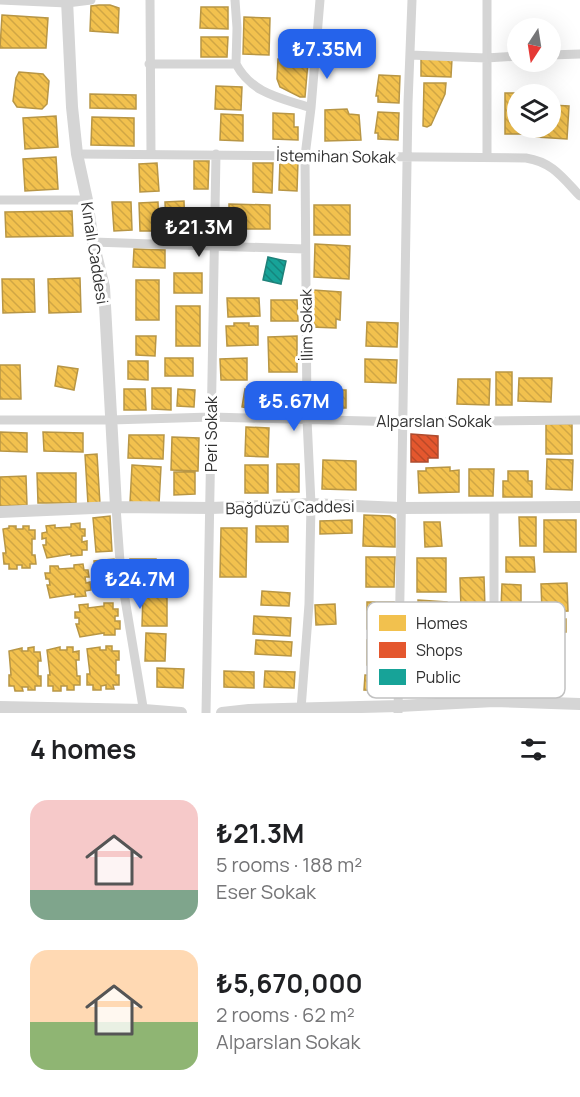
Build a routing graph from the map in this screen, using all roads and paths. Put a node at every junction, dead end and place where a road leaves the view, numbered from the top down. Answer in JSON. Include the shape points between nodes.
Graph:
{"nodes":[{"id":1,"x":0,"y":0,"type":"edge"},
{"id":2,"x":91,"y":0,"type":"edge"},
{"id":3,"x":150,"y":0,"type":"edge"},
{"id":4,"x":235,"y":0,"type":"edge"},
{"id":5,"x":320,"y":0,"type":"edge"},
{"id":6,"x":412,"y":0,"type":"edge"},
{"id":7,"x":487,"y":0,"type":"edge"},
{"id":8,"x":67,"y":1,"type":"edge"},
{"id":9,"x":580,"y":54,"type":"edge"},
{"id":10,"x":410,"y":55,"type":"junction"},
{"id":11,"x":561,"y":55,"type":"edge"},
{"id":12,"x":507,"y":57,"type":"edge"},
{"id":13,"x":486,"y":58,"type":"junction"},
{"id":14,"x":149,"y":64,"type":"junction"},
{"id":15,"x":236,"y":64,"type":"junction"},
{"id":16,"x":311,"y":108,"type":"junction"},
{"id":17,"x":77,"y":154,"type":"junction"},
{"id":18,"x":151,"y":154,"type":"junction"},
{"id":19,"x":216,"y":154,"type":"junction"},
{"id":20,"x":305,"y":156,"type":"junction"},
{"id":21,"x":407,"y":157,"type":"junction"},
{"id":22,"x":487,"y":157,"type":"junction"},
{"id":23,"x":580,"y":196,"type":"edge"},
{"id":24,"x":0,"y":200,"type":"edge"},
{"id":25,"x":87,"y":200,"type":"junction"},
{"id":26,"x":93,"y":242,"type":"junction"},
{"id":27,"x":213,"y":245,"type":"junction"},
{"id":28,"x":305,"y":249,"type":"junction"},
{"id":29,"x":580,"y":412,"type":"edge"},
{"id":30,"x":211,"y":417,"type":"junction"},
{"id":31,"x":307,"y":419,"type":"junction"},
{"id":32,"x":0,"y":420,"type":"edge"},
{"id":33,"x":111,"y":420,"type":"junction"},
{"id":34,"x":580,"y":420,"type":"edge"},
{"id":35,"x":404,"y":422,"type":"junction"},
{"id":36,"x":580,"y":427,"type":"edge"},
{"id":37,"x":311,"y":504,"type":"junction"},
{"id":38,"x":116,"y":507,"type":"junction"},
{"id":39,"x":580,"y":507,"type":"edge"},
{"id":40,"x":211,"y":508,"type":"junction"},
{"id":41,"x":400,"y":508,"type":"junction"},
{"id":42,"x":494,"y":508,"type":"junction"},
{"id":43,"x":0,"y":512,"type":"edge"},
{"id":44,"x":399,"y":602,"type":"edge"},
{"id":45,"x":494,"y":602,"type":"edge"},
{"id":46,"x":494,"y":701,"type":"joint"},
{"id":47,"x":580,"y":704,"type":"edge"},
{"id":48,"x":0,"y":707,"type":"edge"},
{"id":49,"x":301,"y":709,"type":"junction"},
{"id":50,"x":49,"y":710,"type":"edge"},
{"id":51,"x":332,"y":710,"type":"edge"},
{"id":52,"x":398,"y":710,"type":"edge"},
{"id":53,"x":144,"y":712,"type":"edge"},
{"id":54,"x":181,"y":713,"type":"edge"},
{"id":55,"x":206,"y":713,"type":"edge"},
{"id":56,"x":222,"y":713,"type":"edge"}],
"edges":[{"from":1,"to":8,"type":"street"},
{"from":2,"to":8,"type":"street"},
{"from":3,"to":14,"type":"street"},
{"from":4,"to":15,"type":"street"},
{"from":5,"to":16,"type":"street","name":"İlim Sokak"},
{"from":6,"to":10,"type":"street"},
{"from":7,"to":13,"type":"street"},
{"from":8,"to":17,"type":"street","name":"Kınalı Caddesi"},
{"from":9,"to":11,"type":"street"},
{"from":10,"to":13,"type":"street"},
{"from":10,"to":21,"type":"street"},
{"from":12,"to":13,"type":"street"},
{"from":13,"to":22,"type":"street"},
{"from":14,"to":15,"type":"street"},
{"from":14,"to":18,"type":"street"},
{"from":15,"to":16,"type":"street","via":[[244,78],[264,93]]},
{"from":16,"to":20,"type":"street","name":"İlim Sokak"},
{"from":17,"to":18,"type":"street","name":"İstemihan Sokak"},
{"from":17,"to":25,"type":"street","name":"Kınalı Caddesi"},
{"from":18,"to":19,"type":"street","name":"İstemihan Sokak"},
{"from":19,"to":20,"type":"street","name":"İstemihan Sokak"},
{"from":19,"to":27,"type":"street","name":"Peri Sokak"},
{"from":20,"to":21,"type":"street","name":"İstemihan Sokak"},
{"from":20,"to":28,"type":"street","name":"İlim Sokak"},
{"from":21,"to":22,"type":"street","name":"İstemihan Sokak"},
{"from":21,"to":35,"type":"street"},
{"from":22,"to":23,"type":"street","name":"İstemihan Sokak","via":[[539,160],[552,167]]},
{"from":24,"to":25,"type":"street"},
{"from":25,"to":26,"type":"street","name":"Kınalı Caddesi"},
{"from":26,"to":27,"type":"street"},
{"from":26,"to":33,"type":"street","name":"Kınalı Caddesi","via":[[104,287]]},
{"from":27,"to":28,"type":"street"},
{"from":27,"to":30,"type":"street","name":"Peri Sokak"},
{"from":28,"to":31,"type":"street","name":"İlim Sokak"},
{"from":29,"to":34,"type":"street"},
{"from":30,"to":31,"type":"street","name":"Alparslan Sokak"},
{"from":30,"to":33,"type":"street","name":"Alparslan Sokak"},
{"from":30,"to":40,"type":"street","name":"Peri Sokak"},
{"from":31,"to":35,"type":"street","name":"Alparslan Sokak"},
{"from":31,"to":37,"type":"street","name":"İlim Sokak"},
{"from":32,"to":33,"type":"street","name":"Alparslan Sokak"},
{"from":33,"to":38,"type":"street","name":"Kınalı Caddesi"},
{"from":34,"to":35,"type":"street","name":"Alparslan Sokak"},
{"from":34,"to":36,"type":"street"},
{"from":35,"to":41,"type":"street"},
{"from":37,"to":40,"type":"street","name":"Bağdüzü Caddesi"},
{"from":37,"to":41,"type":"street","name":"Bağdüzü Caddesi"},
{"from":37,"to":49,"type":"street","name":"İlim Sokak"},
{"from":38,"to":40,"type":"street","name":"Bağdüzü Caddesi"},
{"from":38,"to":43,"type":"street","name":"Bağdüzü Caddesi"},
{"from":38,"to":53,"type":"street","via":[[121,575]]},
{"from":39,"to":42,"type":"street","name":"Bağdüzü Caddesi"},
{"from":40,"to":55,"type":"street","name":"Peri Sokak"},
{"from":41,"to":42,"type":"street","name":"Bağdüzü Caddesi"},
{"from":41,"to":44,"type":"street"},
{"from":42,"to":45,"type":"street"},
{"from":46,"to":47,"type":"street"},
{"from":46,"to":52,"type":"street"},
{"from":48,"to":50,"type":"street"},
{"from":49,"to":51,"type":"street"},
{"from":49,"to":56,"type":"street"},
{"from":50,"to":53,"type":"street"},
{"from":51,"to":52,"type":"street"},
{"from":53,"to":54,"type":"street"}]}
